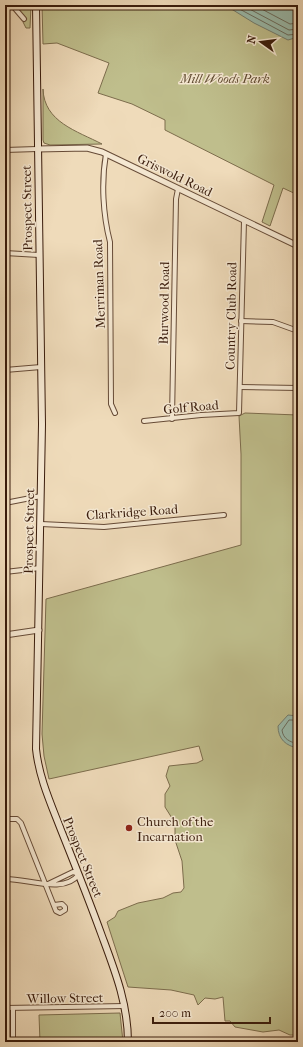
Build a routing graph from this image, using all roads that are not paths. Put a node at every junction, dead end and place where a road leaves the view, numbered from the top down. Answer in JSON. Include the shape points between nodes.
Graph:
{"nodes":[{"id":1,"x":12,"y":5,"type":"edge"},
{"id":2,"x":36,"y":5,"type":"edge"},
{"id":3,"x":24,"y":19,"type":"dead end"},
{"id":4,"x":37,"y":149,"type":"junction"},
{"id":5,"x":5,"y":150,"type":"edge"},
{"id":6,"x":106,"y":154,"type":"junction"},
{"id":7,"x":178,"y":189,"type":"junction"},
{"id":8,"x":244,"y":220,"type":"junction"},
{"id":9,"x":298,"y":246,"type":"edge"},
{"id":10,"x":5,"y":253,"type":"edge"},
{"id":11,"x":39,"y":255,"type":"junction"},
{"id":12,"x":241,"y":321,"type":"junction"},
{"id":13,"x":298,"y":331,"type":"edge"},
{"id":14,"x":41,"y":366,"type":"junction"},
{"id":15,"x":5,"y":370,"type":"edge"},
{"id":16,"x":240,"y":386,"type":"junction"},
{"id":17,"x":298,"y":388,"type":"edge"},
{"id":18,"x":115,"y":413,"type":"dead end"},
{"id":19,"x":239,"y":413,"type":"joint"},
{"id":20,"x":172,"y":419,"type":"junction"},
{"id":21,"x":144,"y":421,"type":"dead end"},
{"id":22,"x":41,"y":496,"type":"junction"},
{"id":23,"x":5,"y":503,"type":"edge"},
{"id":24,"x":224,"y":515,"type":"dead end"},
{"id":25,"x":41,"y":524,"type":"junction"},
{"id":26,"x":40,"y":568,"type":"junction"},
{"id":27,"x":5,"y":572,"type":"edge"},
{"id":28,"x":39,"y":630,"type":"junction"},
{"id":29,"x":5,"y":635,"type":"edge"},
{"id":30,"x":5,"y":819,"type":"edge"},
{"id":31,"x":79,"y":874,"type":"junction"},
{"id":32,"x":5,"y":878,"type":"edge"},
{"id":33,"x":46,"y":885,"type":"junction"},
{"id":34,"x":54,"y":905,"type":"dead end"},
{"id":35,"x":125,"y":1006,"type":"junction"},
{"id":36,"x":5,"y":1008,"type":"edge"},
{"id":37,"x":13,"y":1008,"type":"junction"},
{"id":38,"x":13,"y":1042,"type":"edge"},
{"id":39,"x":128,"y":1042,"type":"edge"}],
"edges":[{"from":1,"to":3,"type":"street"},
{"from":2,"to":4,"type":"main road","name":"Prospect Street"},
{"from":4,"to":5,"type":"street"},
{"from":4,"to":6,"type":"street","name":"Griswold Road","via":[[87,148]]},
{"from":4,"to":11,"type":"main road","name":"Prospect Street"},
{"from":6,"to":7,"type":"street","name":"Griswold Road"},
{"from":6,"to":18,"type":"street","name":"Merriman Road","via":[[104,216],[110,242],[111,404]]},
{"from":7,"to":8,"type":"street","name":"Griswold Road"},
{"from":7,"to":20,"type":"street","name":"Burwood Road"},
{"from":8,"to":9,"type":"street","name":"Griswold Road"},
{"from":8,"to":12,"type":"street","name":"Country Club Road"},
{"from":10,"to":11,"type":"street"},
{"from":11,"to":14,"type":"main road","name":"Prospect Street"},
{"from":12,"to":13,"type":"street","via":[[273,322]]},
{"from":12,"to":16,"type":"street","name":"Country Club Road"},
{"from":14,"to":15,"type":"street"},
{"from":14,"to":22,"type":"main road","name":"Prospect Street"},
{"from":16,"to":17,"type":"street"},
{"from":16,"to":19,"type":"street","name":"Country Club Road"},
{"from":19,"to":20,"type":"street","name":"Golf Road"},
{"from":20,"to":21,"type":"street","name":"Golf Road"},
{"from":22,"to":23,"type":"street"},
{"from":22,"to":25,"type":"main road","name":"Prospect Street"},
{"from":24,"to":25,"type":"street","name":"Clarkridge Road","via":[[104,527]]},
{"from":25,"to":26,"type":"main road","name":"Prospect Street"},
{"from":26,"to":27,"type":"street"},
{"from":26,"to":28,"type":"main road","name":"Prospect Street"},
{"from":28,"to":29,"type":"street"},
{"from":28,"to":31,"type":"main road","name":"Prospect Street","via":[[36,754],[47,795]]},
{"from":30,"to":33,"type":"street","via":[[20,821]]},
{"from":31,"to":33,"type":"street","via":[[74,872]]},
{"from":31,"to":35,"type":"main road","name":"Prospect Street","via":[[115,971]]},
{"from":32,"to":33,"type":"street"},
{"from":33,"to":34,"type":"street"},
{"from":35,"to":37,"type":"street","name":"Willow Street"},
{"from":35,"to":39,"type":"main road","name":"Prospect Street"},
{"from":36,"to":37,"type":"street","name":"Willow Street"},
{"from":37,"to":38,"type":"street"}]}
